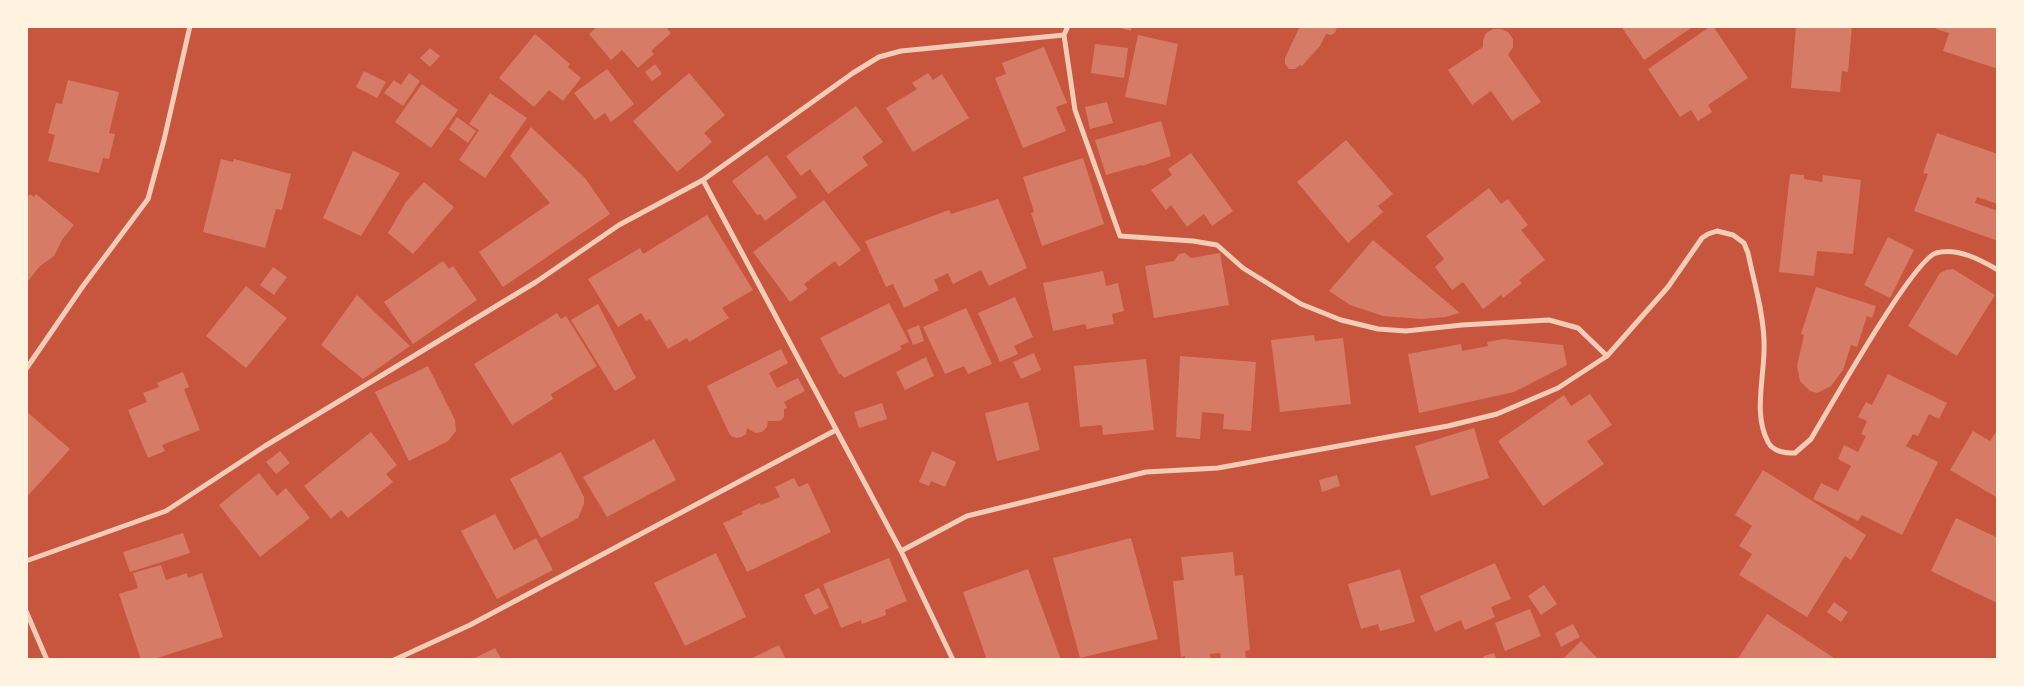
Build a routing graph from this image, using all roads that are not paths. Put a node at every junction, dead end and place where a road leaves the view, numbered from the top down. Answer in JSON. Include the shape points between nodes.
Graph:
{"nodes":[{"id":1,"x":190,"y":26,"type":"edge"},
{"id":2,"x":1068,"y":26,"type":"edge"},
{"id":3,"x":1064,"y":35,"type":"junction"},
{"id":4,"x":703,"y":180,"type":"junction"},
{"id":5,"x":1998,"y":270,"type":"edge"},
{"id":6,"x":1607,"y":356,"type":"junction"},
{"id":7,"x":26,"y":369,"type":"edge"},
{"id":8,"x":836,"y":430,"type":"junction"},
{"id":9,"x":901,"y":551,"type":"junction"},
{"id":10,"x":26,"y":561,"type":"edge"},
{"id":11,"x":26,"y":611,"type":"edge"},
{"id":12,"x":48,"y":660,"type":"edge"},
{"id":13,"x":394,"y":660,"type":"edge"},
{"id":14,"x":953,"y":660,"type":"edge"}],
"edges":[{"from":1,"to":7,"type":"street","via":[[148,199]]},
{"from":2,"to":3,"type":"street"},
{"from":3,"to":4,"type":"street","via":[[901,51],[880,57]]},
{"from":3,"to":6,"type":"street","via":[[1074,110],[1120,236],[1217,245],[1243,268],[1301,304],[1359,325],[1406,331],[1549,320],[1578,328]]},
{"from":4,"to":8,"type":"street"},
{"from":4,"to":10,"type":"street","via":[[619,225],[536,282],[265,446],[166,511]]},
{"from":5,"to":6,"type":"street","via":[[1957,252],[1937,253],[1926,260],[1875,332],[1810,439],[1795,453],[1775,450],[1765,435],[1761,411],[1764,340],[1748,254],[1744,243],[1733,235],[1717,231],[1702,238],[1668,287]]},
{"from":6,"to":9,"type":"street","via":[[1558,388],[1497,414],[1218,468],[1146,472],[967,516]]},
{"from":8,"to":9,"type":"street"},
{"from":8,"to":13,"type":"street","via":[[470,625]]},
{"from":9,"to":14,"type":"street"},
{"from":11,"to":12,"type":"street"}]}
